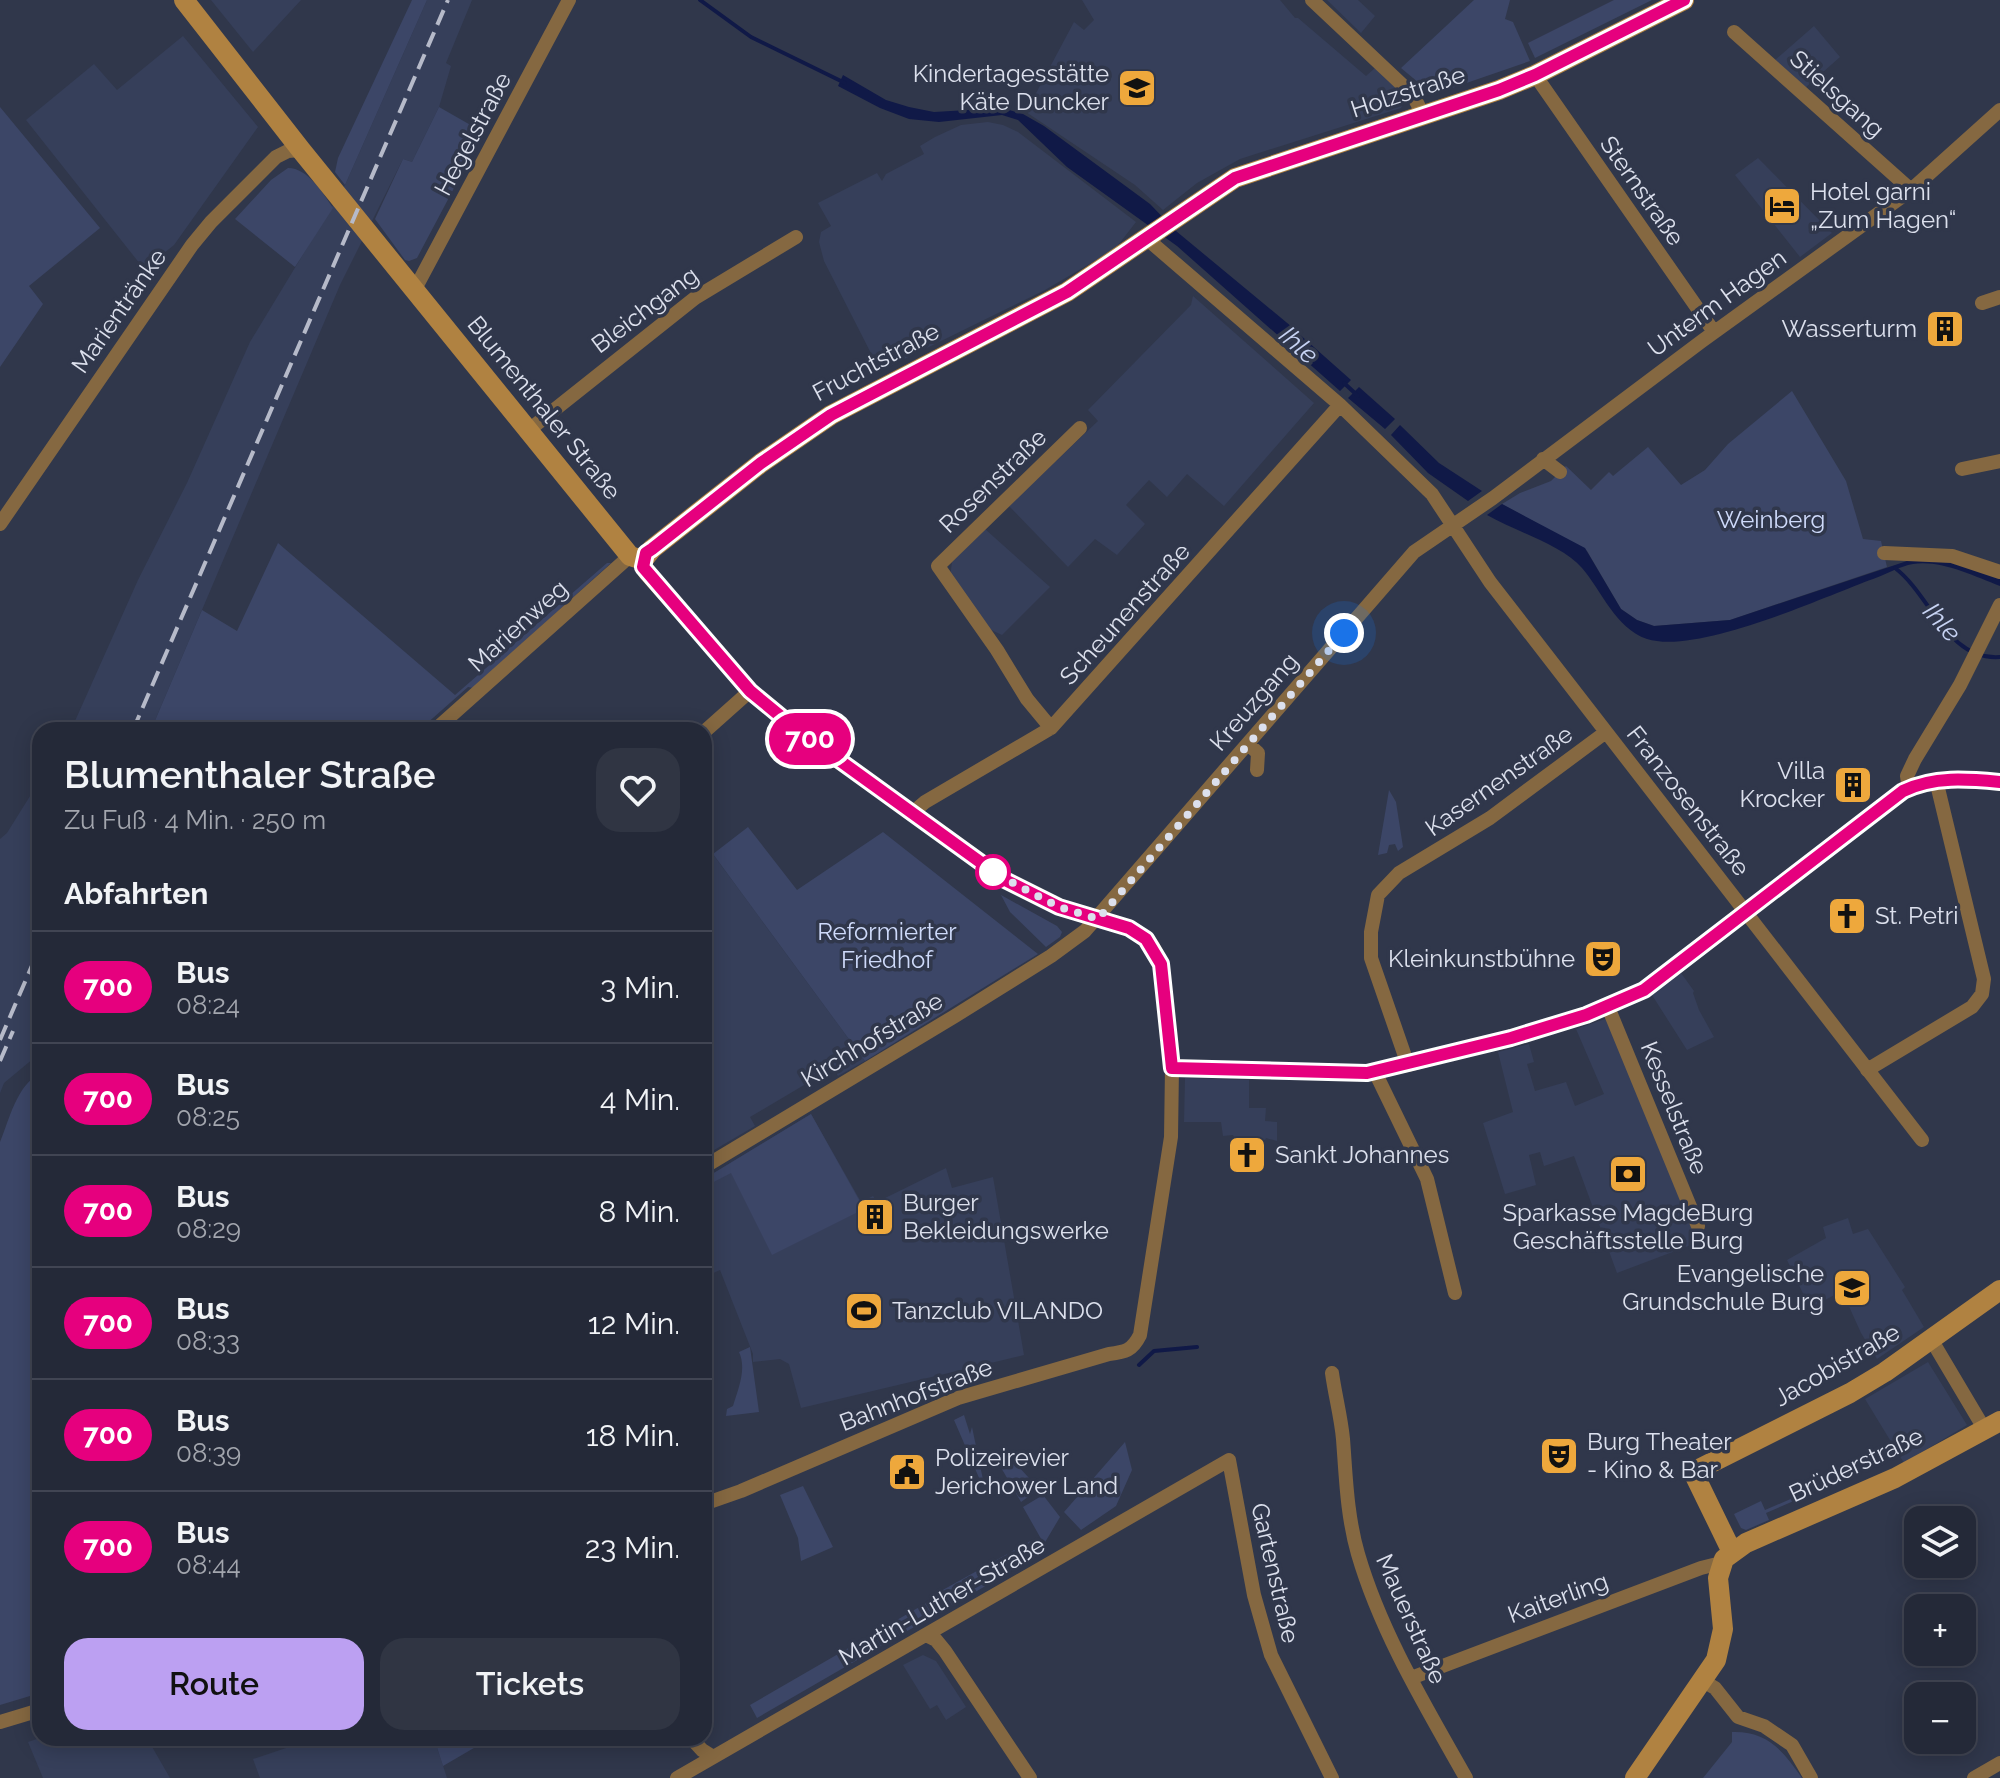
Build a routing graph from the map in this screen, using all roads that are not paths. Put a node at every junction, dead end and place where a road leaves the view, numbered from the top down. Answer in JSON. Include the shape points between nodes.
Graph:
{"nodes":[{"id":1,"x":184,"y":0,"type":"edge"},
{"id":2,"x":569,"y":0,"type":"edge"},
{"id":3,"x":1312,"y":0,"type":"edge"},
{"id":4,"x":1672,"y":3,"type":"edge"},
{"id":5,"x":1734,"y":32,"type":"dead end"},
{"id":6,"x":1535,"y":75,"type":"junction"},
{"id":7,"x":2000,"y":110,"type":"edge"},
{"id":8,"x":1423,"y":115,"type":"junction"},
{"id":9,"x":301,"y":150,"type":"junction"},
{"id":10,"x":1911,"y":190,"type":"junction"},
{"id":11,"x":1148,"y":236,"type":"junction"},
{"id":12,"x":796,"y":237,"type":"dead end"},
{"id":13,"x":415,"y":289,"type":"junction"},
{"id":14,"x":2000,"y":297,"type":"edge"},
{"id":15,"x":1982,"y":303,"type":"dead end"},
{"id":16,"x":1714,"y":332,"type":"junction"},
{"id":17,"x":1340,"y":405,"type":"junction"},
{"id":18,"x":1080,"y":428,"type":"dead end"},
{"id":19,"x":529,"y":430,"type":"junction"},
{"id":20,"x":1543,"y":459,"type":"junction"},
{"id":21,"x":2000,"y":461,"type":"edge"},
{"id":22,"x":1962,"y":469,"type":"dead end"},
{"id":23,"x":1560,"y":472,"type":"dead end"},
{"id":24,"x":1453,"y":523,"type":"junction"},
{"id":25,"x":0,"y":524,"type":"edge"},
{"id":26,"x":1884,"y":553,"type":"dead end"},
{"id":27,"x":637,"y":558,"type":"junction"},
{"id":28,"x":2000,"y":572,"type":"edge"},
{"id":29,"x":2000,"y":605,"type":"edge"},
{"id":30,"x":750,"y":691,"type":"junction"},
{"id":31,"x":444,"y":722,"type":"edge"},
{"id":32,"x":712,"y":725,"type":"edge"},
{"id":33,"x":1051,"y":728,"type":"junction"},
{"id":34,"x":1606,"y":732,"type":"junction"},
{"id":35,"x":1248,"y":744,"type":"junction"},
{"id":36,"x":1257,"y":770,"type":"dead end"},
{"id":37,"x":1936,"y":780,"type":"junction"},
{"id":38,"x":2000,"y":782,"type":"edge"},
{"id":39,"x":1909,"y":788,"type":"junction"},
{"id":40,"x":911,"y":814,"type":"junction"},
{"id":41,"x":1746,"y":912,"type":"junction"},
{"id":42,"x":1098,"y":919,"type":"junction"},
{"id":43,"x":1608,"y":1007,"type":"junction"},
{"id":44,"x":1408,"y":1065,"type":"junction"},
{"id":45,"x":1172,"y":1068,"type":"junction"},
{"id":46,"x":1867,"y":1070,"type":"junction"},
{"id":47,"x":1375,"y":1072,"type":"junction"},
{"id":48,"x":1922,"y":1140,"type":"dead end"},
{"id":49,"x":712,"y":1162,"type":"edge"},
{"id":50,"x":1698,"y":1226,"type":"dead end"},
{"id":51,"x":2000,"y":1290,"type":"edge"},
{"id":52,"x":1455,"y":1293,"type":"dead end"},
{"id":53,"x":1139,"y":1334,"type":"joint"},
{"id":54,"x":1931,"y":1339,"type":"junction"},
{"id":55,"x":1332,"y":1373,"type":"dead end"},
{"id":56,"x":1992,"y":1425,"type":"edge"},
{"id":57,"x":1229,"y":1460,"type":"joint"},
{"id":58,"x":712,"y":1501,"type":"edge"},
{"id":59,"x":1726,"y":1558,"type":"junction"},
{"id":60,"x":928,"y":1636,"type":"junction"},
{"id":61,"x":1411,"y":1678,"type":"junction"},
{"id":62,"x":1703,"y":1681,"type":"junction"},
{"id":63,"x":32,"y":1712,"type":"edge"},
{"id":64,"x":0,"y":1722,"type":"edge"},
{"id":65,"x":698,"y":1746,"type":"edge"},
{"id":66,"x":713,"y":1757,"type":"junction"},
{"id":67,"x":2000,"y":1763,"type":"edge"},
{"id":68,"x":677,"y":1778,"type":"edge"},
{"id":69,"x":1030,"y":1778,"type":"edge"},
{"id":70,"x":1332,"y":1778,"type":"edge"},
{"id":71,"x":1466,"y":1778,"type":"edge"},
{"id":72,"x":1635,"y":1778,"type":"edge"},
{"id":73,"x":1811,"y":1778,"type":"edge"},
{"id":74,"x":1974,"y":1778,"type":"edge"}],
"edges":[{"from":1,"to":9,"type":"street","name":"Blumenthaler Straße"},
{"from":2,"to":13,"type":"street","name":"Hegelstraße"},
{"from":3,"to":8,"type":"street","via":[[1413,95]]},
{"from":4,"to":6,"type":"street","name":"Holzstraße"},
{"from":5,"to":10,"type":"street","name":"Stielsgang"},
{"from":6,"to":8,"type":"street","name":"Holzstraße"},
{"from":6,"to":16,"type":"street","name":"Sternstraße"},
{"from":7,"to":10,"type":"street","name":"Unterm Hagen"},
{"from":8,"to":11,"type":"street","name":"Holzstraße","via":[[1245,173]]},
{"from":9,"to":13,"type":"street","name":"Blumenthaler Straße"},
{"from":9,"to":25,"type":"street","name":"Marientränke","via":[[276,157],[192,245]]},
{"from":10,"to":16,"type":"street","name":"Unterm Hagen"},
{"from":11,"to":17,"type":"street","name":"Franzosenstraße"},
{"from":11,"to":27,"type":"street","name":"Fruchtstraße","via":[[1067,292],[799,435]]},
{"from":12,"to":19,"type":"street","name":"Bleichgang","via":[[695,298]]},
{"from":13,"to":19,"type":"street","name":"Blumenthaler Straße"},
{"from":14,"to":15,"type":"street"},
{"from":16,"to":20,"type":"street","name":"Unterm Hagen"},
{"from":17,"to":24,"type":"street","name":"Franzosenstraße","via":[[1436,499]]},
{"from":17,"to":33,"type":"street","name":"Scheunenstraße"},
{"from":18,"to":33,"type":"street","name":"Rosenstraße","via":[[938,566]]},
{"from":19,"to":27,"type":"street","name":"Blumenthaler Straße"},
{"from":20,"to":23,"type":"street"},
{"from":20,"to":24,"type":"street","name":"Unterm Hagen"},
{"from":21,"to":22,"type":"street"},
{"from":24,"to":34,"type":"street","name":"Franzosenstraße","via":[[1490,582]]},
{"from":24,"to":35,"type":"street","name":"Kreuzgang","via":[[1414,552]]},
{"from":26,"to":28,"type":"street","via":[[1952,556]]},
{"from":27,"to":30,"type":"street","name":"Blumenthaler Straße"},
{"from":27,"to":31,"type":"street","name":"Marienweg"},
{"from":29,"to":39,"type":"street","via":[[1915,758],[1907,776]]},
{"from":30,"to":32,"type":"street"},
{"from":30,"to":40,"type":"street","name":"Blumenthaler Straße"},
{"from":33,"to":40,"type":"street","name":"Scheunenstraße"},
{"from":34,"to":41,"type":"street","name":"Franzosenstraße"},
{"from":34,"to":44,"type":"street","name":"Kasernenstraße","via":[[1490,818],[1399,873],[1378,895],[1370,947]]},
{"from":35,"to":36,"type":"street","via":[[1258,753]]},
{"from":35,"to":42,"type":"street","name":"Kreuzgang"},
{"from":37,"to":38,"type":"street"},
{"from":37,"to":39,"type":"street"},
{"from":37,"to":46,"type":"street","via":[[1984,988],[1972,1007]]},
{"from":39,"to":41,"type":"street"},
{"from":40,"to":42,"type":"street","name":"Blumenthaler Straße","via":[[1005,880],[1059,907]]},
{"from":41,"to":43,"type":"street","via":[[1644,990]]},
{"from":41,"to":46,"type":"street","name":"Franzosenstraße"},
{"from":42,"to":45,"type":"street","name":"Blumenthaler Straße","via":[[1138,933],[1157,953]]},
{"from":42,"to":49,"type":"street","name":"Kirchhofstraße","via":[[1047,959]]},
{"from":43,"to":44,"type":"street"},
{"from":43,"to":50,"type":"street","name":"Kesselstraße"},
{"from":44,"to":47,"type":"street"},
{"from":45,"to":47,"type":"street"},
{"from":45,"to":53,"type":"street","name":"Blumenthaler Straße","via":[[1171,1137]]},
{"from":46,"to":48,"type":"street","name":"Franzosenstraße"},
{"from":47,"to":52,"type":"street","via":[[1427,1179]]},
{"from":51,"to":54,"type":"street","name":"Jacobistraße"},
{"from":53,"to":58,"type":"street","name":"Bahnhofstraße","via":[[1135,1346],[1124,1353],[958,1398]]},
{"from":54,"to":56,"type":"street"},
{"from":54,"to":59,"type":"street","name":"Jacobistraße","via":[[1850,1393],[1693,1472]]},
{"from":55,"to":61,"type":"street","name":"Mauerstraße","via":[[1357,1551]]},
{"from":56,"to":59,"type":"street","name":"Brüderstraße","via":[[1855,1497],[1746,1543]]},
{"from":57,"to":60,"type":"street","name":"Martin-Luther-Straße"},
{"from":57,"to":70,"type":"street","name":"Gartenstraße","via":[[1266,1640]]},
{"from":59,"to":61,"type":"street","name":"Kaiterling"},
{"from":59,"to":62,"type":"street","via":[[1718,1578],[1721,1644]]},
{"from":60,"to":66,"type":"street","name":"Martin-Luther-Straße"},
{"from":60,"to":69,"type":"street","via":[[945,1651]]},
{"from":61,"to":71,"type":"street","name":"Mauerstraße"},
{"from":62,"to":72,"type":"street"},
{"from":62,"to":73,"type":"street","via":[[1738,1717],[1792,1745]]},
{"from":63,"to":64,"type":"street"},
{"from":65,"to":66,"type":"street"},
{"from":66,"to":68,"type":"street","name":"Martin-Luther-Straße"},
{"from":67,"to":74,"type":"street"}]}
